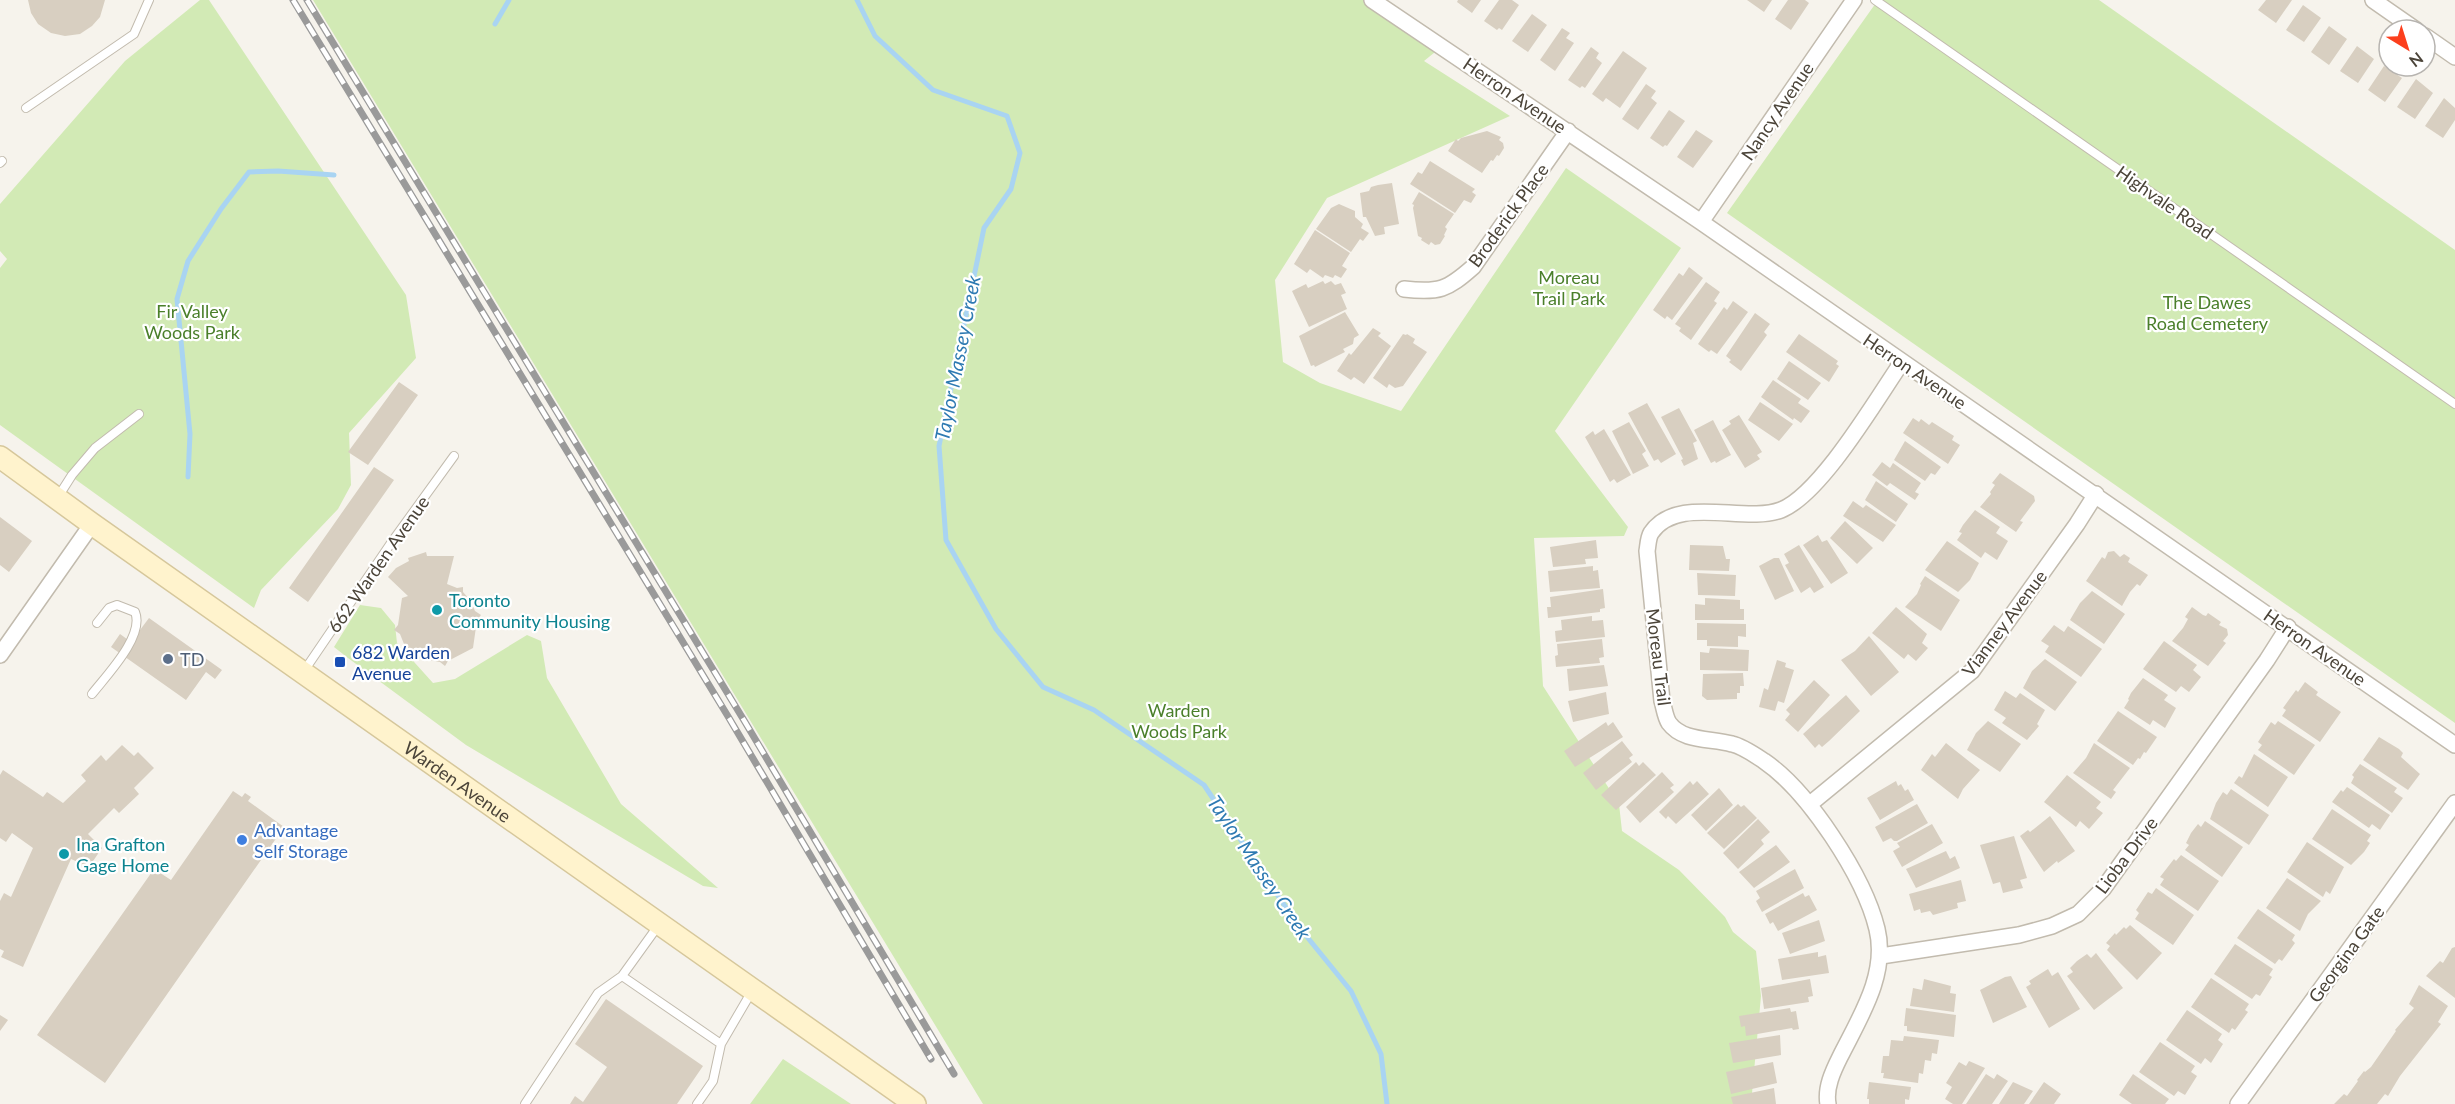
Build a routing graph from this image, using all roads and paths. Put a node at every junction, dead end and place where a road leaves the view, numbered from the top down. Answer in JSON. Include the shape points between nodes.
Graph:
{"nodes":[{"id":1,"x":149,"y":0,"type":"edge"},
{"id":2,"x":1372,"y":0,"type":"edge"},
{"id":3,"x":1854,"y":0,"type":"edge"},
{"id":4,"x":1875,"y":0,"type":"edge"},
{"id":5,"x":2373,"y":0,"type":"edge"},
{"id":6,"x":2399,"y":18,"type":"edge"},
{"id":7,"x":2437,"y":44,"type":"edge"},
{"id":8,"x":2455,"y":57,"type":"edge"},
{"id":9,"x":26,"y":108,"type":"dead end"},
{"id":10,"x":1568,"y":131,"type":"junction"},
{"id":11,"x":1701,"y":222,"type":"junction"},
{"id":12,"x":1404,"y":289,"type":"dead end"},
{"id":13,"x":1902,"y":362,"type":"junction"},
{"id":14,"x":2455,"y":404,"type":"edge"},
{"id":15,"x":139,"y":414,"type":"dead end"},
{"id":16,"x":454,"y":456,"type":"dead end"},
{"id":17,"x":0,"y":457,"type":"edge"},
{"id":18,"x":2096,"y":494,"type":"junction"},
{"id":19,"x":57,"y":499,"type":"junction"},
{"id":20,"x":92,"y":524,"type":"junction"},
{"id":21,"x":97,"y":623,"type":"dead end"},
{"id":22,"x":2288,"y":627,"type":"junction"},
{"id":23,"x":0,"y":655,"type":"edge"},
{"id":24,"x":304,"y":672,"type":"junction"},
{"id":25,"x":92,"y":694,"type":"dead end"},
{"id":26,"x":2455,"y":745,"type":"edge"},
{"id":27,"x":2455,"y":803,"type":"edge"},
{"id":28,"x":1810,"y":804,"type":"junction"},
{"id":29,"x":659,"y":925,"type":"junction"},
{"id":30,"x":1881,"y":956,"type":"junction"},
{"id":31,"x":622,"y":976,"type":"junction"},
{"id":32,"x":753,"y":990,"type":"junction"},
{"id":33,"x":721,"y":1044,"type":"junction"},
{"id":34,"x":525,"y":1104,"type":"edge"},
{"id":35,"x":698,"y":1104,"type":"edge"},
{"id":36,"x":915,"y":1104,"type":"edge"},
{"id":37,"x":1828,"y":1104,"type":"edge"},
{"id":38,"x":2238,"y":1104,"type":"edge"}],
"edges":[{"from":1,"to":9,"type":"lane","via":[[134,34]]},
{"from":2,"to":10,"type":"street","name":"Herron Avenue"},
{"from":3,"to":11,"type":"street","name":"Nancy Avenue"},
{"from":4,"to":14,"type":"lane","name":"Highvale Road"},
{"from":5,"to":6,"type":"street"},
{"from":7,"to":8,"type":"street"},
{"from":10,"to":11,"type":"street","name":"Herron Avenue"},
{"from":10,"to":12,"type":"street","name":"Broderick Place","via":[[1473,267],[1453,285],[1428,292]]},
{"from":11,"to":13,"type":"street","name":"Herron Avenue"},
{"from":13,"to":18,"type":"street","name":"Herron Avenue"},
{"from":13,"to":28,"type":"street","name":"Moreau Trail","via":[[1819,481],[1799,500],[1780,510],[1756,515],[1685,514],[1666,519],[1650,534],[1648,566],[1662,701],[1668,722],[1682,735],[1734,744],[1765,761]]},
{"from":15,"to":19,"type":"lane","via":[[95,448]]},
{"from":16,"to":24,"type":"lane","name":"662 Warden Avenue"},
{"from":17,"to":19,"type":"main road","name":"Warden Avenue"},
{"from":18,"to":22,"type":"street","name":"Herron Avenue"},
{"from":18,"to":28,"type":"street","name":"Vianney Avenue","via":[[1972,671]]},
{"from":19,"to":20,"type":"main road","name":"Warden Avenue"},
{"from":20,"to":23,"type":"street"},
{"from":20,"to":24,"type":"main road","name":"Warden Avenue"},
{"from":21,"to":25,"type":"lane","via":[[109,608],[117,605],[135,612],[138,620],[120,659]]},
{"from":22,"to":26,"type":"street","name":"Herron Avenue"},
{"from":22,"to":30,"type":"street","name":"Lioba Drive","via":[[2103,889],[2078,914],[2019,935]]},
{"from":24,"to":29,"type":"main road","name":"Warden Avenue"},
{"from":27,"to":38,"type":"street","name":"Georgina Gate"},
{"from":28,"to":30,"type":"street","name":"Moreau Trail","via":[[1868,902]]},
{"from":29,"to":31,"type":"lane"},
{"from":29,"to":32,"type":"main road","name":"Warden Avenue"},
{"from":30,"to":37,"type":"street","name":"Moreau Trail","via":[[1871,994],[1833,1070],[1826,1094]]},
{"from":31,"to":33,"type":"lane"},
{"from":31,"to":34,"type":"lane","via":[[598,993]]},
{"from":32,"to":33,"type":"lane"},
{"from":32,"to":36,"type":"main road","name":"Warden Avenue"},
{"from":33,"to":35,"type":"lane","via":[[713,1082]]}]}
